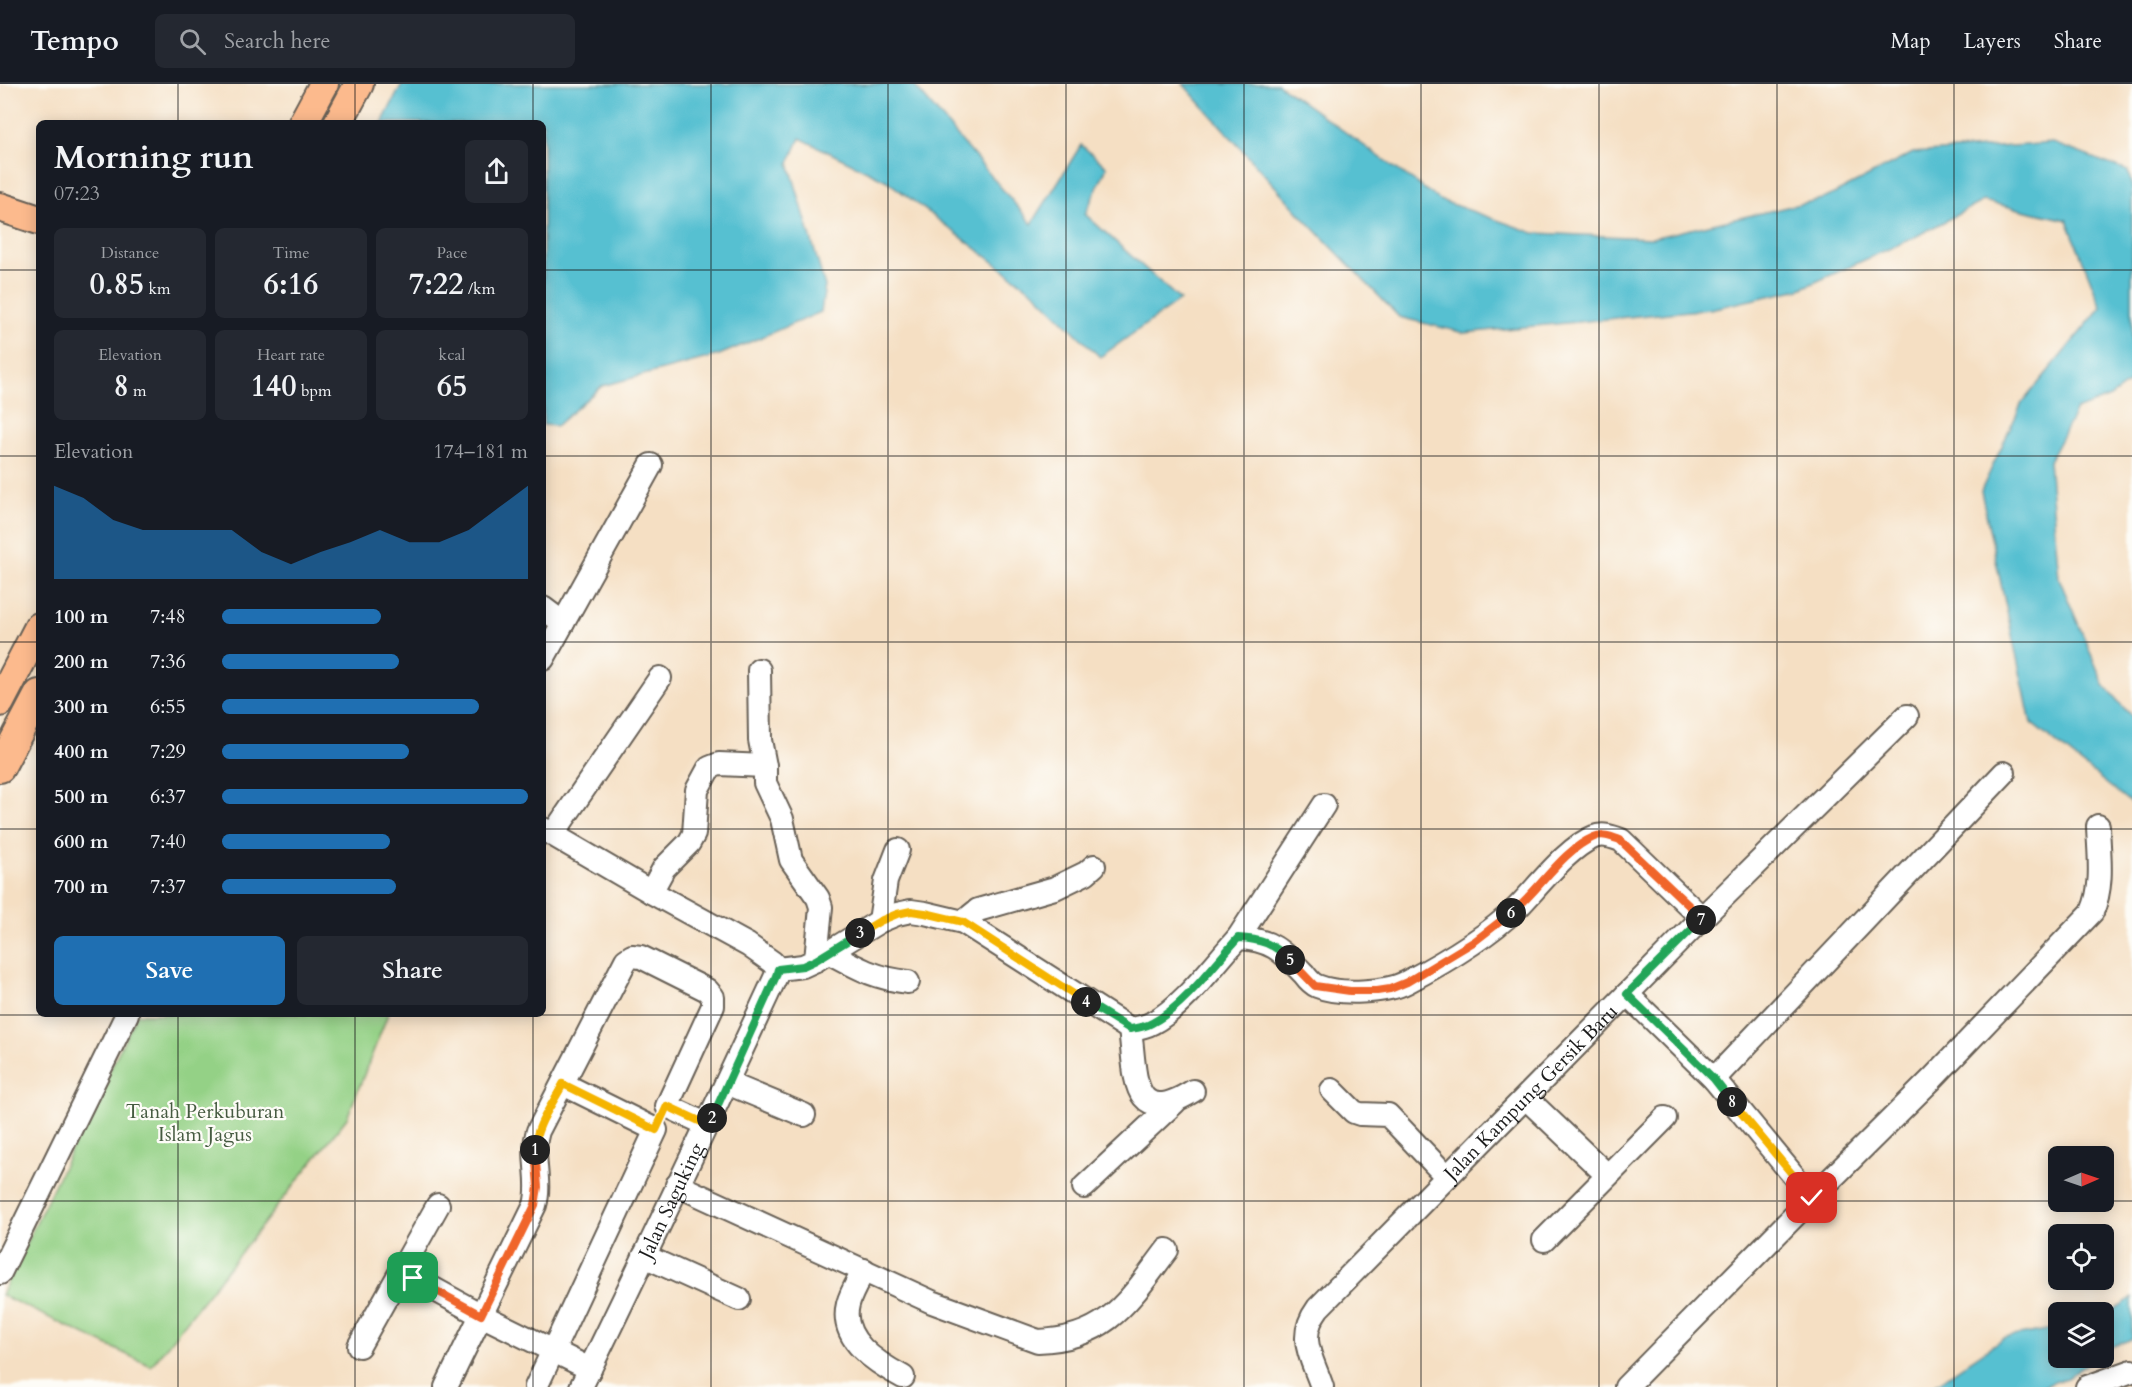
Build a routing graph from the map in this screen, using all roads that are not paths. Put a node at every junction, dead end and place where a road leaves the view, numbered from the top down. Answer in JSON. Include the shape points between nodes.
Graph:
{"nodes":[{"id":1,"x":324,"y":84,"type":"edge"},
{"id":2,"x":359,"y":84,"type":"edge"},
{"id":3,"x":305,"y":120,"type":"edge"},
{"id":4,"x":340,"y":120,"type":"edge"},
{"id":5,"x":0,"y":207,"type":"edge"},
{"id":6,"x":36,"y":219,"type":"edge"},
{"id":7,"x":651,"y":465,"type":"dead end"},
{"id":8,"x":546,"y":610,"type":"edge"},
{"id":9,"x":564,"y":623,"type":"junction"},
{"id":10,"x":36,"y":633,"type":"edge"},
{"id":11,"x":546,"y":654,"type":"edge"},
{"id":12,"x":759,"y":670,"type":"dead end"},
{"id":13,"x":660,"y":678,"type":"dead end"},
{"id":14,"x":36,"y":700,"type":"edge"},
{"id":15,"x":0,"y":702,"type":"edge"},
{"id":16,"x":1906,"y":716,"type":"dead end"},
{"id":17,"x":765,"y":766,"type":"junction"},
{"id":18,"x":0,"y":768,"type":"edge"},
{"id":19,"x":2004,"y":773,"type":"dead end"},
{"id":20,"x":1324,"y":805,"type":"dead end"},
{"id":21,"x":2098,"y":826,"type":"dead end"},
{"id":22,"x":548,"y":832,"type":"edge"},
{"id":23,"x":898,"y":850,"type":"dead end"},
{"id":24,"x":1094,"y":866,"type":"dead end"},
{"id":25,"x":651,"y":892,"type":"junction"},
{"id":26,"x":1702,"y":918,"type":"junction"},
{"id":27,"x":880,"y":921,"type":"junction"},
{"id":28,"x":963,"y":922,"type":"junction"},
{"id":29,"x":1238,"y":938,"type":"junction"},
{"id":30,"x":822,"y":956,"type":"junction"},
{"id":31,"x":778,"y":969,"type":"junction"},
{"id":32,"x":908,"y":982,"type":"dead end"},
{"id":33,"x":1627,"y":994,"type":"junction"},
{"id":34,"x":126,"y":1017,"type":"edge"},
{"id":35,"x":1130,"y":1029,"type":"junction"},
{"id":36,"x":1714,"y":1079,"type":"junction"},
{"id":37,"x":727,"y":1083,"type":"junction"},
{"id":38,"x":563,"y":1084,"type":"junction"},
{"id":39,"x":1332,"y":1090,"type":"dead end"},
{"id":40,"x":1526,"y":1098,"type":"junction"},
{"id":41,"x":667,"y":1106,"type":"junction"},
{"id":42,"x":804,"y":1115,"type":"dead end"},
{"id":43,"x":1665,"y":1118,"type":"dead end"},
{"id":44,"x":708,"y":1125,"type":"junction"},
{"id":45,"x":656,"y":1130,"type":"junction"},
{"id":46,"x":1607,"y":1175,"type":"junction"},
{"id":47,"x":1447,"y":1177,"type":"junction"},
{"id":48,"x":677,"y":1185,"type":"junction"},
{"id":49,"x":1084,"y":1187,"type":"dead end"},
{"id":50,"x":1812,"y":1198,"type":"junction"},
{"id":51,"x":438,"y":1205,"type":"dead end"},
{"id":52,"x":1544,"y":1240,"type":"dead end"},
{"id":53,"x":1167,"y":1250,"type":"dead end"},
{"id":54,"x":644,"y":1256,"type":"junction"},
{"id":55,"x":864,"y":1270,"type":"junction"},
{"id":56,"x":401,"y":1271,"type":"junction"},
{"id":57,"x":0,"y":1273,"type":"edge"},
{"id":58,"x":739,"y":1299,"type":"dead end"},
{"id":59,"x":481,"y":1315,"type":"junction"},
{"id":60,"x":359,"y":1346,"type":"dead end"},
{"id":61,"x":554,"y":1351,"type":"junction"},
{"id":62,"x":2132,"y":1371,"type":"edge"},
{"id":63,"x":903,"y":1377,"type":"dead end"},
{"id":64,"x":586,"y":1378,"type":"edge"},
{"id":65,"x":446,"y":1387,"type":"edge"},
{"id":66,"x":536,"y":1387,"type":"edge"},
{"id":67,"x":1322,"y":1387,"type":"edge"},
{"id":68,"x":1626,"y":1387,"type":"edge"},
{"id":69,"x":2087,"y":1387,"type":"edge"}],
"edges":[{"from":1,"to":3,"type":"main road"},
{"from":2,"to":4,"type":"main road"},
{"from":5,"to":6,"type":"main road"},
{"from":7,"to":9,"type":"street"},
{"from":8,"to":9,"type":"street"},
{"from":9,"to":11,"type":"street"},
{"from":10,"to":15,"type":"main road"},
{"from":12,"to":17,"type":"street","via":[[760,740]]},
{"from":13,"to":22,"type":"street"},
{"from":14,"to":18,"type":"main road"},
{"from":16,"to":26,"type":"street","name":"Jalan Kampung Gersik Baru"},
{"from":17,"to":25,"type":"street","via":[[719,764],[709,768],[697,790],[694,834],[664,868]]},
{"from":17,"to":30,"type":"street","via":[[765,783],[782,819],[791,860],[821,907]]},
{"from":19,"to":36,"type":"street"},
{"from":20,"to":29,"type":"street"},
{"from":21,"to":50,"type":"street","via":[[2100,880],[2092,912]]},
{"from":22,"to":25,"type":"street"},
{"from":23,"to":27,"type":"street","via":[[886,881]]},
{"from":24,"to":28,"type":"street","via":[[1055,888],[978,910]]},
{"from":25,"to":31,"type":"street","via":[[748,945]]},
{"from":26,"to":29,"type":"street","via":[[1620,840],[1595,836],[1566,858],[1515,910],[1475,941],[1390,989],[1350,991],[1315,986],[1276,947],[1264,941]]},
{"from":26,"to":33,"type":"street","name":"Jalan Kampung Gersik Baru"},
{"from":27,"to":28,"type":"street","via":[[911,911]]},
{"from":27,"to":30,"type":"street"},
{"from":28,"to":35,"type":"street"},
{"from":29,"to":35,"type":"street","via":[[1166,1014],[1153,1023]]},
{"from":30,"to":31,"type":"street","via":[[803,966]]},
{"from":30,"to":32,"type":"street","via":[[885,980]]},
{"from":31,"to":37,"type":"street","name":"Jalan Saguking"},
{"from":33,"to":36,"type":"street"},
{"from":33,"to":40,"type":"street","name":"Jalan Kampung Gersik Baru"},
{"from":34,"to":57,"type":"street"},
{"from":35,"to":49,"type":"street","via":[[1143,1099],[1152,1103],[1183,1097]]},
{"from":36,"to":50,"type":"street"},
{"from":37,"to":42,"type":"street"},
{"from":37,"to":44,"type":"street","name":"Jalan Saguking"},
{"from":38,"to":41,"type":"street","via":[[626,960],[641,957],[707,990],[713,997],[713,1006]]},
{"from":38,"to":45,"type":"street"},
{"from":38,"to":59,"type":"street","via":[[535,1142],[535,1205]]},
{"from":39,"to":47,"type":"street","via":[[1354,1112],[1388,1115]]},
{"from":40,"to":46,"type":"street"},
{"from":40,"to":47,"type":"street","name":"Jalan Kampung Gersik Baru"},
{"from":41,"to":44,"type":"street"},
{"from":41,"to":45,"type":"street"},
{"from":43,"to":46,"type":"street"},
{"from":44,"to":48,"type":"street","name":"Jalan Saguking"},
{"from":45,"to":61,"type":"street"},
{"from":46,"to":52,"type":"street"},
{"from":47,"to":67,"type":"street","name":"Jalan Kampung Gersik Baru","via":[[1311,1317],[1307,1329],[1308,1354]]},
{"from":48,"to":54,"type":"street","name":"Jalan Saguking"},
{"from":48,"to":55,"type":"street"},
{"from":50,"to":68,"type":"street"},
{"from":51,"to":56,"type":"street"},
{"from":53,"to":55,"type":"street","via":[[1116,1314],[1097,1327],[1055,1340],[1026,1338],[932,1302]]},
{"from":54,"to":58,"type":"street"},
{"from":54,"to":64,"type":"street","name":"Jalan Saguking"},
{"from":55,"to":63,"type":"street","via":[[848,1305],[848,1325],[855,1341],[868,1354]]},
{"from":56,"to":59,"type":"street"},
{"from":56,"to":60,"type":"street"},
{"from":59,"to":61,"type":"street"},
{"from":59,"to":65,"type":"street"},
{"from":61,"to":64,"type":"street"},
{"from":61,"to":66,"type":"street"},
{"from":62,"to":69,"type":"street"}]}
